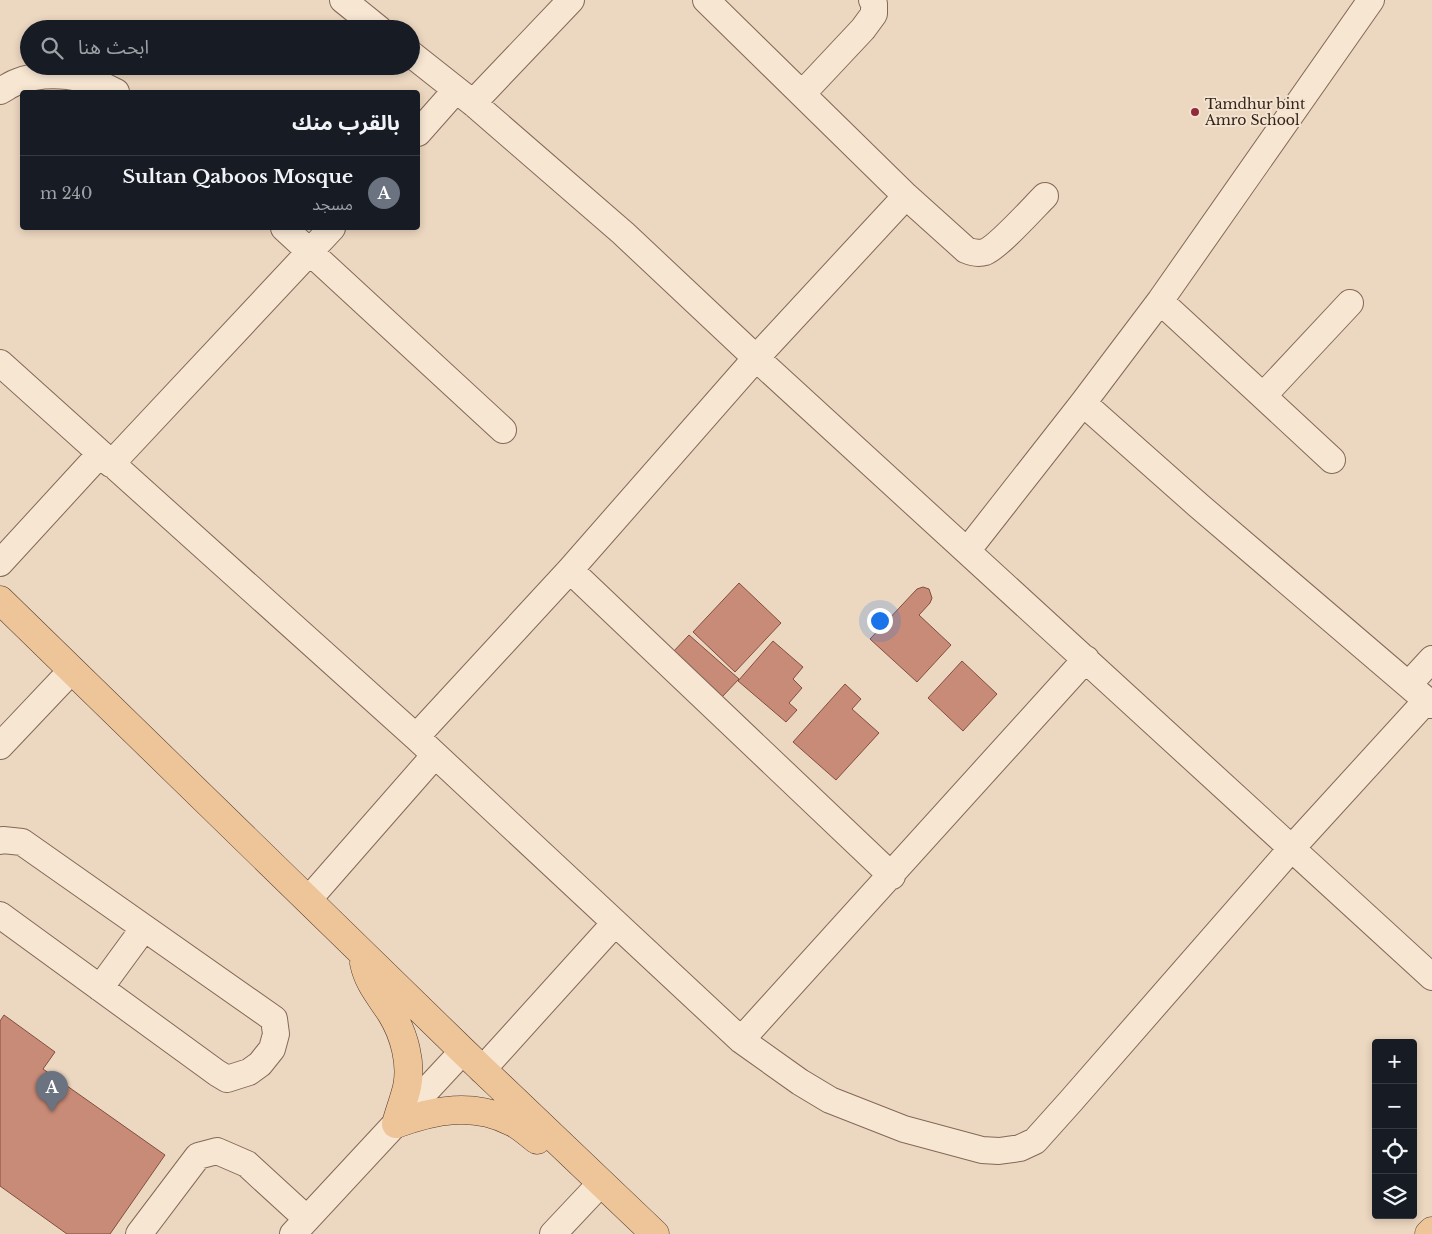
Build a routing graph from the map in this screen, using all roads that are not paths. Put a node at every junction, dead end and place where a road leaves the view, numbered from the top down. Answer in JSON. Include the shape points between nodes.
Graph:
{"nodes":[{"id":1,"x":343,"y":0,"type":"edge"},
{"id":2,"x":571,"y":0,"type":"edge"},
{"id":3,"x":706,"y":0,"type":"edge"},
{"id":4,"x":872,"y":0,"type":"edge"},
{"id":5,"x":1371,"y":0,"type":"edge"},
{"id":6,"x":369,"y":20,"type":"edge"},
{"id":7,"x":420,"y":61,"type":"edge"},
{"id":8,"x":44,"y":75,"type":"edge"},
{"id":9,"x":44,"y":75,"type":"edge"},
{"id":10,"x":112,"y":90,"type":"edge"},
{"id":11,"x":0,"y":91,"type":"edge"},
{"id":12,"x":802,"y":94,"type":"junction"},
{"id":13,"x":465,"y":97,"type":"junction"},
{"id":14,"x":420,"y":131,"type":"edge"},
{"id":15,"x":906,"y":196,"type":"junction"},
{"id":16,"x":1045,"y":196,"type":"dead end"},
{"id":17,"x":286,"y":230,"type":"edge"},
{"id":18,"x":330,"y":230,"type":"edge"},
{"id":19,"x":310,"y":251,"type":"junction"},
{"id":20,"x":1160,"y":300,"type":"junction"},
{"id":21,"x":1350,"y":303,"type":"dead end"},
{"id":22,"x":756,"y":358,"type":"junction"},
{"id":23,"x":0,"y":363,"type":"edge"},
{"id":24,"x":1264,"y":396,"type":"junction"},
{"id":25,"x":1083,"y":403,"type":"junction"},
{"id":26,"x":504,"y":430,"type":"dead end"},
{"id":27,"x":106,"y":459,"type":"junction"},
{"id":28,"x":1332,"y":460,"type":"dead end"},
{"id":29,"x":968,"y":551,"type":"junction"},
{"id":30,"x":0,"y":562,"type":"edge"},
{"id":31,"x":570,"y":570,"type":"junction"},
{"id":32,"x":0,"y":600,"type":"edge"},
{"id":33,"x":1086,"y":659,"type":"junction"},
{"id":34,"x":1432,"y":660,"type":"edge"},
{"id":35,"x":72,"y":670,"type":"junction"},
{"id":36,"x":1423,"y":696,"type":"edge"},
{"id":37,"x":416,"y":737,"type":"junction"},
{"id":38,"x":0,"y":746,"type":"edge"},
{"id":39,"x":435,"y":755,"type":"junction"},
{"id":40,"x":0,"y":840,"type":"edge"},
{"id":41,"x":1291,"y":849,"type":"junction"},
{"id":42,"x":892,"y":876,"type":"junction"},
{"id":43,"x":308,"y":900,"type":"junction"},
{"id":44,"x":0,"y":916,"type":"edge"},
{"id":45,"x":615,"y":923,"type":"junction"},
{"id":46,"x":144,"y":928,"type":"junction"},
{"id":47,"x":363,"y":954,"type":"junction"},
{"id":48,"x":1432,"y":977,"type":"edge"},
{"id":49,"x":100,"y":988,"type":"junction"},
{"id":50,"x":741,"y":1040,"type":"junction"},
{"id":51,"x":473,"y":1061,"type":"junction"},
{"id":52,"x":396,"y":1124,"type":"junction"},
{"id":53,"x":578,"y":1160,"type":"junction"},
{"id":54,"x":601,"y":1183,"type":"junction"},
{"id":55,"x":300,"y":1227,"type":"edge"},
{"id":56,"x":1432,"y":1231,"type":"edge"},
{"id":57,"x":139,"y":1234,"type":"edge"},
{"id":58,"x":553,"y":1234,"type":"edge"},
{"id":59,"x":655,"y":1234,"type":"edge"},
{"id":60,"x":1429,"y":1234,"type":"edge"}],
"edges":[{"from":1,"to":6,"type":"street"},
{"from":2,"to":13,"type":"street"},
{"from":3,"to":12,"type":"street"},
{"from":4,"to":12,"type":"street","via":[[874,14],[863,29]]},
{"from":5,"to":20,"type":"street"},
{"from":7,"to":13,"type":"street"},
{"from":8,"to":11,"type":"street","via":[[18,81]]},
{"from":9,"to":10,"type":"street","via":[[74,76]]},
{"from":12,"to":15,"type":"street"},
{"from":13,"to":14,"type":"street"},
{"from":13,"to":22,"type":"street","via":[[623,233]]},
{"from":15,"to":16,"type":"street","via":[[966,250],[976,254],[996,244]]},
{"from":15,"to":22,"type":"street"},
{"from":17,"to":19,"type":"street"},
{"from":18,"to":19,"type":"street"},
{"from":19,"to":26,"type":"street"},
{"from":19,"to":27,"type":"street"},
{"from":20,"to":24,"type":"street"},
{"from":20,"to":25,"type":"street"},
{"from":21,"to":24,"type":"street"},
{"from":22,"to":29,"type":"street"},
{"from":22,"to":31,"type":"street"},
{"from":23,"to":27,"type":"street"},
{"from":24,"to":28,"type":"street"},
{"from":25,"to":29,"type":"street"},
{"from":25,"to":36,"type":"street"},
{"from":27,"to":30,"type":"street"},
{"from":27,"to":37,"type":"street"},
{"from":29,"to":33,"type":"street"},
{"from":31,"to":37,"type":"street"},
{"from":31,"to":42,"type":"street"},
{"from":32,"to":35,"type":"main road"},
{"from":33,"to":41,"type":"street"},
{"from":33,"to":42,"type":"street"},
{"from":34,"to":36,"type":"street"},
{"from":35,"to":38,"type":"street"},
{"from":35,"to":43,"type":"main road"},
{"from":36,"to":41,"type":"street"},
{"from":37,"to":39,"type":"street"},
{"from":39,"to":43,"type":"street"},
{"from":39,"to":45,"type":"street"},
{"from":40,"to":46,"type":"street","via":[[22,842]]},
{"from":41,"to":48,"type":"street"},
{"from":41,"to":50,"type":"street","via":[[1070,1102],[1035,1140],[1020,1148],[982,1150],[885,1122],[830,1100]]},
{"from":42,"to":50,"type":"street"},
{"from":43,"to":47,"type":"main road"},
{"from":44,"to":49,"type":"street"},
{"from":45,"to":50,"type":"street"},
{"from":45,"to":51,"type":"street"},
{"from":46,"to":49,"type":"street"},
{"from":46,"to":49,"type":"street","via":[[274,1019],[276,1034],[272,1049],[249,1072],[228,1079]]},
{"from":47,"to":51,"type":"main road"},
{"from":47,"to":52,"type":"main road","via":[[367,975],[391,1014],[406,1052],[407,1086]]},
{"from":51,"to":52,"type":"street"},
{"from":51,"to":53,"type":"main road"},
{"from":52,"to":53,"type":"main road","via":[[433,1112],[482,1112],[513,1122],[560,1156]]},
{"from":52,"to":55,"type":"street"},
{"from":53,"to":54,"type":"main road"},
{"from":54,"to":58,"type":"street"},
{"from":54,"to":59,"type":"main road"},
{"from":55,"to":57,"type":"street","via":[[247,1164],[217,1151],[198,1156]]},
{"from":56,"to":60,"type":"main road"}]}
